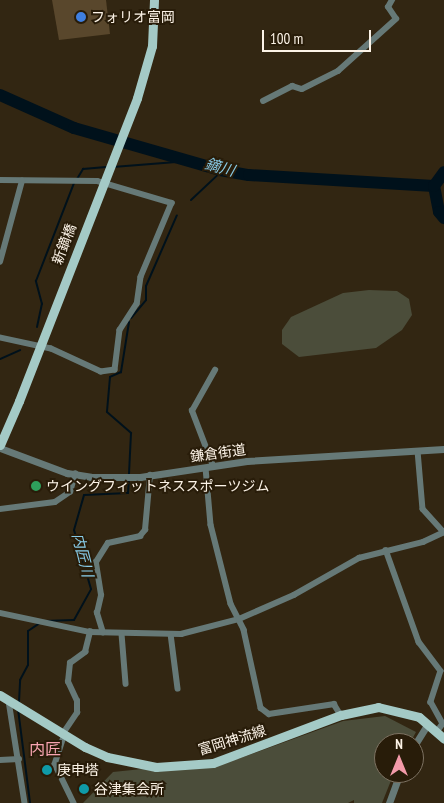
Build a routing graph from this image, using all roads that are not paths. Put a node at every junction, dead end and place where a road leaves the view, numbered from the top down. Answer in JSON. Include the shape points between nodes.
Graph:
{"nodes":[{"id":1,"x":154,"y":0,"type":"edge"},
{"id":2,"x":392,"y":0,"type":"edge"},
{"id":3,"x":263,"y":101,"type":"dead end"},
{"id":4,"x":0,"y":180,"type":"edge"},
{"id":5,"x":22,"y":181,"type":"junction"},
{"id":6,"x":2,"y":247,"type":"edge"},
{"id":7,"x":0,"y":262,"type":"edge"},
{"id":8,"x":0,"y":338,"type":"edge"},
{"id":9,"x":215,"y":370,"type":"dead end"},
{"id":10,"x":0,"y":446,"type":"edge"},
{"id":11,"x":444,"y":449,"type":"edge"},
{"id":12,"x":418,"y":452,"type":"junction"},
{"id":13,"x":210,"y":467,"type":"junction"},
{"id":14,"x":75,"y":474,"type":"junction"},
{"id":15,"x":150,"y":475,"type":"junction"},
{"id":16,"x":0,"y":509,"type":"edge"},
{"id":17,"x":444,"y":532,"type":"edge"},
{"id":18,"x":386,"y":550,"type":"junction"},
{"id":19,"x":0,"y":613,"type":"edge"},
{"id":20,"x":239,"y":619,"type":"junction"},
{"id":21,"x":90,"y":632,"type":"junction"},
{"id":22,"x":103,"y":633,"type":"junction"},
{"id":23,"x":122,"y":634,"type":"junction"},
{"id":24,"x":171,"y":634,"type":"junction"},
{"id":25,"x":126,"y":684,"type":"dead end"},
{"id":26,"x":178,"y":689,"type":"dead end"},
{"id":27,"x":0,"y":695,"type":"edge"},
{"id":28,"x":9,"y":701,"type":"junction"},
{"id":29,"x":341,"y":715,"type":"junction"},
{"id":30,"x":428,"y":724,"type":"junction"},
{"id":31,"x":422,"y":733,"type":"edge"},
{"id":32,"x":441,"y":735,"type":"edge"},
{"id":33,"x":63,"y":736,"type":"junction"},
{"id":34,"x":19,"y":759,"type":"junction"},
{"id":35,"x":0,"y":760,"type":"edge"},
{"id":36,"x":396,"y":783,"type":"edge"},
{"id":37,"x":26,"y":803,"type":"edge"},
{"id":38,"x":74,"y":803,"type":"edge"},
{"id":39,"x":389,"y":803,"type":"edge"}],
"edges":[{"from":1,"to":10,"type":"main road","name":"新鏑橋","bridge":true,"via":[[152,46],[138,98]]},
{"from":2,"to":3,"type":"street","via":[[388,7],[396,19],[338,70],[302,89],[292,86]]},
{"from":4,"to":5,"type":"street"},
{"from":5,"to":6,"type":"street"},
{"from":5,"to":8,"type":"street","via":[[122,186],[172,203],[141,276],[137,304],[120,330],[115,370],[101,372],[51,349]]},
{"from":6,"to":7,"type":"street"},
{"from":9,"to":13,"type":"street","via":[[192,411]]},
{"from":10,"to":14,"type":"street","name":"鎌倉街道"},
{"from":11,"to":12,"type":"street","name":"鎌倉街道"},
{"from":12,"to":13,"type":"street","name":"鎌倉街道","via":[[247,461]]},
{"from":12,"to":17,"type":"street","via":[[424,509]]},
{"from":13,"to":15,"type":"street","name":"鎌倉街道"},
{"from":13,"to":20,"type":"street","via":[[211,525]]},
{"from":14,"to":15,"type":"street","name":"鎌倉街道"},
{"from":14,"to":16,"type":"street","via":[[70,492],[55,502]]},
{"from":15,"to":22,"type":"street","via":[[145,530],[140,536],[108,543],[96,562],[100,595],[97,613]]},
{"from":17,"to":18,"type":"street","via":[[423,542]]},
{"from":18,"to":20,"type":"street","via":[[340,567],[294,595]]},
{"from":18,"to":32,"type":"street","via":[[419,642],[441,671],[430,702],[443,724]]},
{"from":19,"to":21,"type":"street"},
{"from":20,"to":24,"type":"street"},
{"from":20,"to":29,"type":"street","via":[[261,708],[269,714],[334,704]]},
{"from":21,"to":22,"type":"street"},
{"from":21,"to":33,"type":"street","via":[[85,652],[70,663],[68,682],[77,701],[76,713]]},
{"from":22,"to":23,"type":"street"},
{"from":23,"to":24,"type":"street"},
{"from":23,"to":25,"type":"street"},
{"from":24,"to":26,"type":"street"},
{"from":27,"to":28,"type":"main road","name":"富岡神流線"},
{"from":28,"to":33,"type":"main road","name":"富岡神流線"},
{"from":28,"to":34,"type":"street"},
{"from":29,"to":30,"type":"main road","name":"富岡神流線","via":[[392,708]]},
{"from":29,"to":33,"type":"main road","name":"富岡神流線","via":[[253,750],[195,765],[156,767],[128,762]]},
{"from":30,"to":31,"type":"street"},
{"from":30,"to":32,"type":"main road","name":"富岡神流線"},
{"from":33,"to":38,"type":"street","via":[[55,764]]},
{"from":34,"to":35,"type":"street"},
{"from":34,"to":37,"type":"street"},
{"from":36,"to":39,"type":"street"}]}
